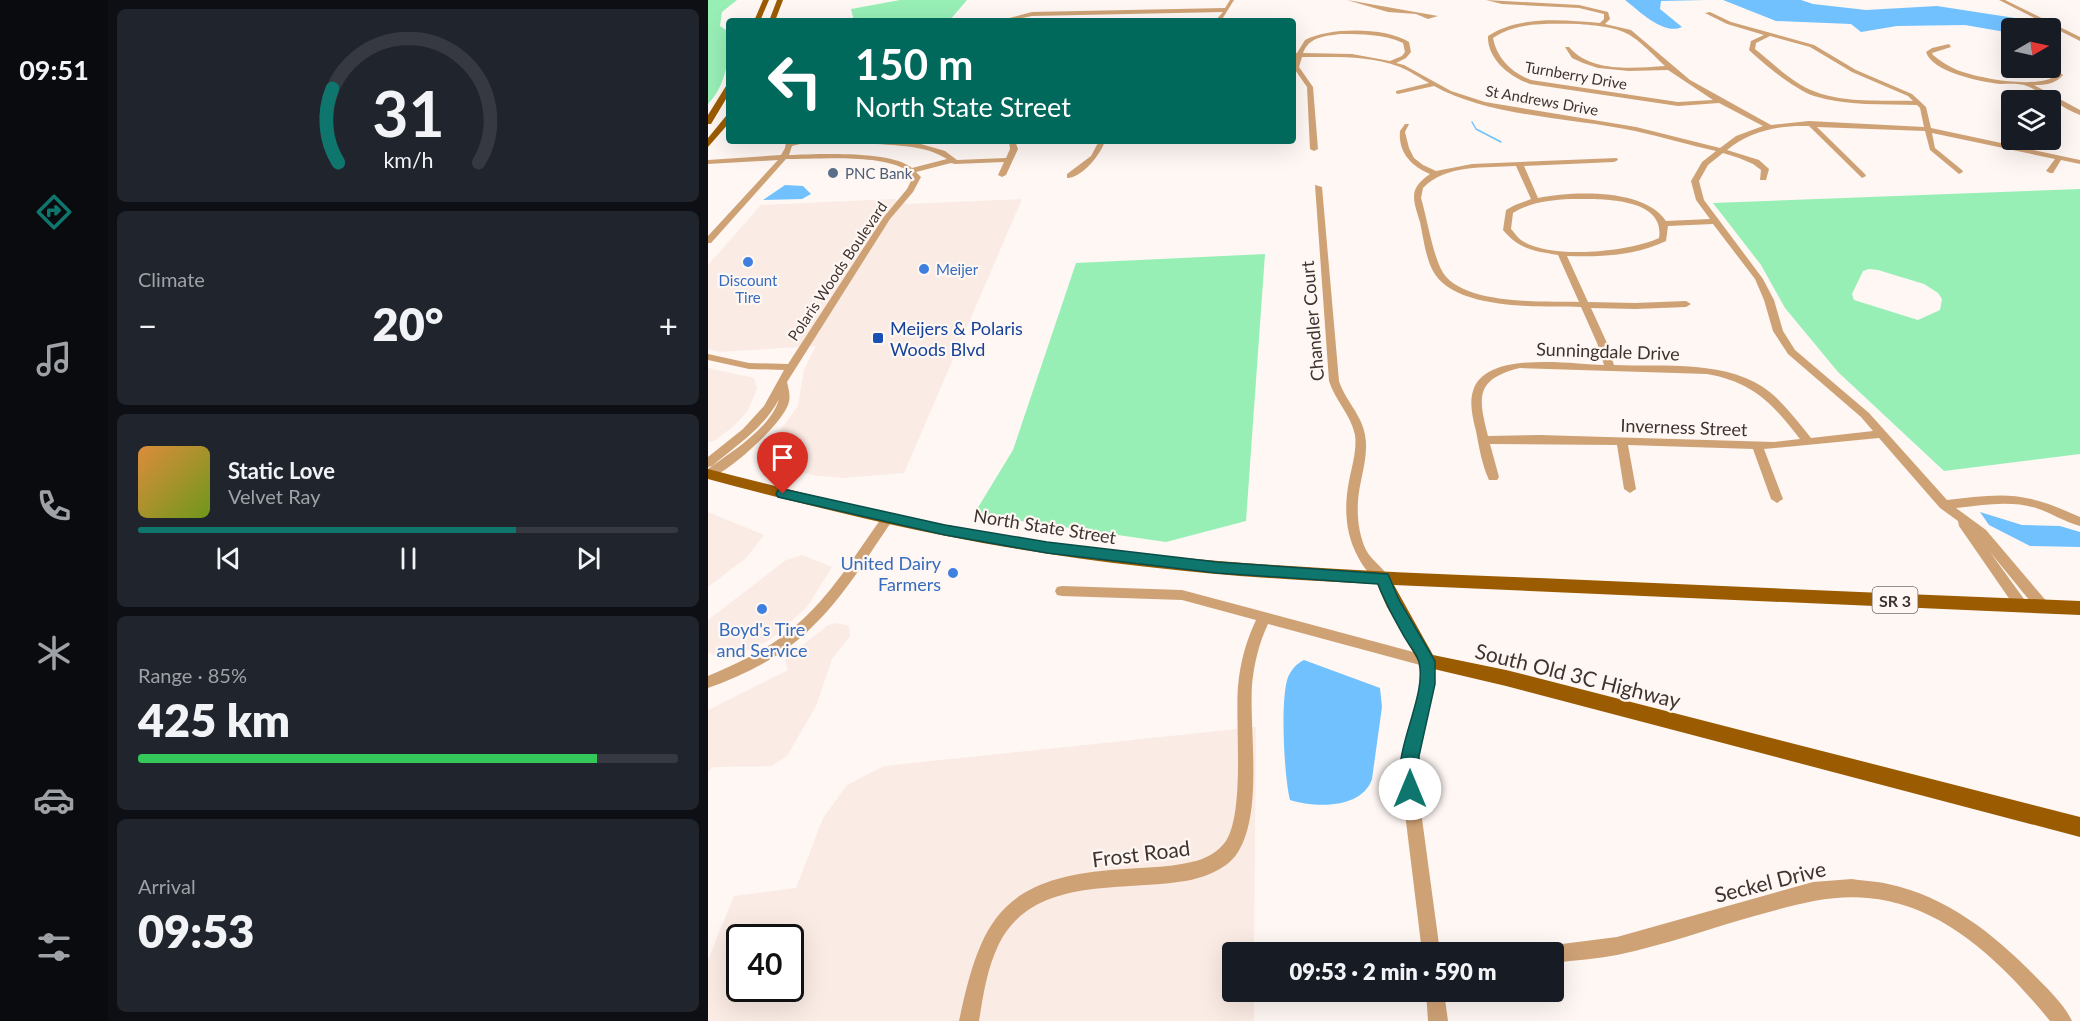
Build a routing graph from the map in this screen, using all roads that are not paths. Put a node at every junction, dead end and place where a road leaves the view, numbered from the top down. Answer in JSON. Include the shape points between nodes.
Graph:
{"nodes":[{"id":1,"x":766,"y":0,"type":"edge"},
{"id":2,"x":780,"y":0,"type":"edge"},
{"id":3,"x":1232,"y":0,"type":"edge"},
{"id":4,"x":1349,"y":0,"type":"edge"},
{"id":5,"x":1488,"y":0,"type":"edge"},
{"id":6,"x":2001,"y":0,"type":"edge"},
{"id":7,"x":1227,"y":10,"type":"junction"},
{"id":8,"x":1095,"y":12,"type":"junction"},
{"id":9,"x":1417,"y":13,"type":"dead end"},
{"id":10,"x":1708,"y":13,"type":"dead end"},
{"id":11,"x":758,"y":18,"type":"edge"},
{"id":12,"x":773,"y":18,"type":"edge"},
{"id":13,"x":1014,"y":18,"type":"edge"},
{"id":14,"x":1092,"y":18,"type":"edge"},
{"id":15,"x":1220,"y":18,"type":"edge"},
{"id":16,"x":1602,"y":24,"type":"junction"},
{"id":17,"x":1770,"y":34,"type":"junction"},
{"id":18,"x":2080,"y":39,"type":"edge"},
{"id":19,"x":1949,"y":46,"type":"dead end"},
{"id":20,"x":1567,"y":48,"type":"dead end"},
{"id":21,"x":1297,"y":55,"type":"edge"},
{"id":22,"x":1391,"y":63,"type":"junction"},
{"id":23,"x":1669,"y":68,"type":"junction"},
{"id":24,"x":2058,"y":78,"type":"edge"},
{"id":25,"x":1435,"y":84,"type":"junction"},
{"id":26,"x":2026,"y":84,"type":"junction"},
{"id":27,"x":1398,"y":92,"type":"dead end"},
{"id":28,"x":726,"y":93,"type":"edge"},
{"id":29,"x":1723,"y":101,"type":"junction"},
{"id":30,"x":1920,"y":104,"type":"junction"},
{"id":31,"x":2080,"y":105,"type":"edge"},
{"id":32,"x":2066,"y":106,"type":"junction"},
{"id":33,"x":2061,"y":107,"type":"edge"},
{"id":34,"x":2080,"y":113,"type":"edge"},
{"id":35,"x":708,"y":122,"type":"edge"},
{"id":36,"x":726,"y":122,"type":"edge"},
{"id":37,"x":1809,"y":123,"type":"junction"},
{"id":38,"x":1407,"y":125,"type":"dead end"},
{"id":39,"x":1770,"y":127,"type":"junction"},
{"id":40,"x":1928,"y":129,"type":"junction"},
{"id":41,"x":708,"y":144,"type":"edge"},
{"id":42,"x":788,"y":144,"type":"edge"},
{"id":43,"x":894,"y":144,"type":"edge"},
{"id":44,"x":924,"y":144,"type":"edge"},
{"id":45,"x":1013,"y":144,"type":"edge"},
{"id":46,"x":1100,"y":144,"type":"edge"},
{"id":47,"x":921,"y":147,"type":"junction"},
{"id":48,"x":1314,"y":149,"type":"dead end"},
{"id":49,"x":1721,"y":150,"type":"junction"},
{"id":50,"x":784,"y":157,"type":"junction"},
{"id":51,"x":2059,"y":158,"type":"junction"},
{"id":52,"x":953,"y":160,"type":"junction"},
{"id":53,"x":1009,"y":160,"type":"junction"},
{"id":54,"x":1614,"y":160,"type":"dead end"},
{"id":55,"x":708,"y":162,"type":"edge"},
{"id":56,"x":2080,"y":162,"type":"edge"},
{"id":57,"x":1519,"y":164,"type":"junction"},
{"id":58,"x":914,"y":170,"type":"junction"},
{"id":59,"x":2050,"y":171,"type":"dead end"},
{"id":60,"x":1959,"y":172,"type":"dead end"},
{"id":61,"x":1436,"y":174,"type":"junction"},
{"id":62,"x":1002,"y":175,"type":"dead end"},
{"id":63,"x":1070,"y":176,"type":"dead end"},
{"id":64,"x":1862,"y":176,"type":"dead end"},
{"id":65,"x":1763,"y":178,"type":"dead end"},
{"id":66,"x":1318,"y":187,"type":"dead end"},
{"id":67,"x":1535,"y":200,"type":"junction"},
{"id":68,"x":1713,"y":218,"type":"junction"},
{"id":69,"x":1661,"y":221,"type":"junction"},
{"id":70,"x":708,"y":241,"type":"edge"},
{"id":71,"x":1562,"y":255,"type":"junction"},
{"id":72,"x":1584,"y":304,"type":"junction"},
{"id":73,"x":1686,"y":304,"type":"dead end"},
{"id":74,"x":708,"y":357,"type":"edge"},
{"id":75,"x":791,"y":367,"type":"junction"},
{"id":76,"x":1610,"y":367,"type":"junction"},
{"id":77,"x":782,"y":382,"type":"junction"},
{"id":78,"x":1882,"y":434,"type":"junction"},
{"id":79,"x":1484,"y":440,"type":"junction"},
{"id":80,"x":1622,"y":441,"type":"junction"},
{"id":81,"x":1808,"y":442,"type":"junction"},
{"id":82,"x":1756,"y":446,"type":"junction"},
{"id":83,"x":708,"y":463,"type":"edge"},
{"id":84,"x":708,"y":475,"type":"edge"},
{"id":85,"x":1493,"y":477,"type":"dead end"},
{"id":86,"x":1630,"y":489,"type":"dead end"},
{"id":87,"x":1777,"y":500,"type":"dead end"},
{"id":88,"x":1944,"y":505,"type":"junction"},
{"id":89,"x":888,"y":518,"type":"junction"},
{"id":90,"x":1961,"y":519,"type":"junction"},
{"id":91,"x":2080,"y":522,"type":"edge"},
{"id":92,"x":1383,"y":578,"type":"junction"},
{"id":93,"x":1062,"y":591,"type":"dead end"},
{"id":94,"x":2022,"y":606,"type":"junction"},
{"id":95,"x":2043,"y":607,"type":"junction"},
{"id":96,"x":2080,"y":608,"type":"edge"},
{"id":97,"x":1264,"y":617,"type":"junction"},
{"id":98,"x":1427,"y":661,"type":"junction"},
{"id":99,"x":708,"y":682,"type":"edge"},
{"id":100,"x":2080,"y":827,"type":"edge"},
{"id":101,"x":1430,"y":942,"type":"edge"},
{"id":102,"x":1564,"y":953,"type":"edge"},
{"id":103,"x":1436,"y":1002,"type":"edge"},
{"id":104,"x":969,"y":1021,"type":"edge"},
{"id":105,"x":1438,"y":1021,"type":"edge"},
{"id":106,"x":2062,"y":1021,"type":"edge"}],
"edges":[{"from":1,"to":11,"type":"main road"},
{"from":2,"to":12,"type":"main road"},
{"from":3,"to":7,"type":"street"},
{"from":4,"to":9,"type":"street"},
{"from":5,"to":16,"type":"street","via":[[1586,4],[1606,13]]},
{"from":6,"to":18,"type":"street"},
{"from":7,"to":8,"type":"street"},
{"from":7,"to":15,"type":"street"},
{"from":8,"to":13,"type":"street"},
{"from":8,"to":14,"type":"street"},
{"from":10,"to":17,"type":"street"},
{"from":16,"to":23,"type":"street","via":[[1632,33]]},
{"from":16,"to":29,"type":"street","name":"Turnberry Drive","via":[[1517,26],[1496,31],[1490,40],[1507,70],[1530,82],[1677,104]]},
{"from":17,"to":30,"type":"street","via":[[1816,48]]},
{"from":17,"to":30,"type":"street","via":[[1753,42],[1752,50],[1808,92],[1845,101]]},
{"from":19,"to":26,"type":"street","via":[[1934,49],[1930,56],[1974,78]]},
{"from":20,"to":23,"type":"street","via":[[1578,58],[1600,66]]},
{"from":21,"to":22,"type":"street","name":"St Andrews Drive"},
{"from":21,"to":22,"type":"street","via":[[1305,43],[1318,36],[1383,34],[1408,44],[1405,56]]},
{"from":21,"to":48,"type":"street","via":[[1296,67],[1310,87]]},
{"from":22,"to":25,"type":"street","name":"St Andrews Drive"},
{"from":23,"to":29,"type":"street"},
{"from":24,"to":26,"type":"street"},
{"from":25,"to":27,"type":"street"},
{"from":25,"to":49,"type":"street","name":"St Andrews Drive","via":[[1484,104],[1636,129]]},
{"from":26,"to":32,"type":"street"},
{"from":28,"to":35,"type":"main road"},
{"from":29,"to":39,"type":"street"},
{"from":30,"to":40,"type":"street"},
{"from":31,"to":32,"type":"street"},
{"from":32,"to":33,"type":"street"},
{"from":32,"to":34,"type":"street"},
{"from":36,"to":41,"type":"main road"},
{"from":37,"to":39,"type":"street"},
{"from":37,"to":40,"type":"street"},
{"from":37,"to":64,"type":"street"},
{"from":38,"to":61,"type":"street","via":[[1402,132],[1407,156]]},
{"from":39,"to":49,"type":"street","via":[[1738,137]]},
{"from":40,"to":51,"type":"street"},
{"from":40,"to":60,"type":"street","via":[[1932,149]]},
{"from":42,"to":50,"type":"street"},
{"from":43,"to":47,"type":"street"},
{"from":44,"to":47,"type":"street"},
{"from":45,"to":53,"type":"street"},
{"from":46,"to":63,"type":"street","via":[[1094,158]]},
{"from":47,"to":52,"type":"street"},
{"from":49,"to":65,"type":"street","name":"St Andrews Drive","via":[[1756,162],[1765,169]]},
{"from":49,"to":68,"type":"street","via":[[1700,169],[1696,178],[1697,192]]},
{"from":50,"to":55,"type":"street"},
{"from":50,"to":58,"type":"street","via":[[869,158],[898,162]]},
{"from":50,"to":70,"type":"street"},
{"from":51,"to":56,"type":"street"},
{"from":51,"to":59,"type":"street"},
{"from":52,"to":53,"type":"street"},
{"from":52,"to":58,"type":"street"},
{"from":53,"to":62,"type":"street"},
{"from":54,"to":57,"type":"street"},
{"from":57,"to":61,"type":"street","via":[[1467,166]]},
{"from":57,"to":67,"type":"street"},
{"from":58,"to":75,"type":"street","name":"Polaris Woods Boulevard","via":[[914,184],[885,221]]},
{"from":61,"to":72,"type":"street","via":[[1421,184],[1418,198],[1434,264],[1448,283],[1493,301]]},
{"from":66,"to":92,"type":"street","name":"Chandler Court","via":[[1334,381],[1356,420],[1361,445],[1351,503],[1352,523],[1368,564]]},
{"from":67,"to":69,"type":"street","via":[[1618,198],[1643,206]]},
{"from":67,"to":71,"type":"street","via":[[1516,206],[1507,214],[1506,225],[1511,235],[1529,248]]},
{"from":68,"to":69,"type":"street"},
{"from":68,"to":78,"type":"street","via":[[1759,279],[1778,331],[1791,352]]},
{"from":69,"to":71,"type":"street","via":[[1663,239],[1645,249]]},
{"from":71,"to":72,"type":"street"},
{"from":72,"to":73,"type":"street"},
{"from":72,"to":76,"type":"street"},
{"from":74,"to":75,"type":"street","via":[[749,366]]},
{"from":75,"to":77,"type":"street","name":"Polaris Woods Boulevard"},
{"from":76,"to":79,"type":"street","name":"Sunningdale Drive","via":[[1532,364],[1494,373],[1475,394]]},
{"from":76,"to":81,"type":"street","name":"Sunningdale Drive","via":[[1707,371],[1740,378],[1770,396]]},
{"from":77,"to":83,"type":"street","name":"Polaris Woods Boulevard","via":[[762,417]]},
{"from":77,"to":84,"type":"street","name":"Polaris Woods Boulevard","via":[[785,396],[770,423]]},
{"from":78,"to":81,"type":"street","name":"Inverness Street"},
{"from":78,"to":88,"type":"street"},
{"from":79,"to":80,"type":"street","name":"Inverness Street"},
{"from":79,"to":85,"type":"street","name":"Sunningdale Drive"},
{"from":80,"to":82,"type":"street","name":"Inverness Street"},
{"from":80,"to":86,"type":"street"},
{"from":81,"to":82,"type":"street","name":"Inverness Street"},
{"from":82,"to":87,"type":"street"},
{"from":84,"to":89,"type":"main road","name":"North State Street","number":"SR 3"},
{"from":88,"to":90,"type":"street"},
{"from":88,"to":91,"type":"street","via":[[2023,502]]},
{"from":89,"to":92,"type":"main road","name":"North State Street","number":"SR 3","via":[[1116,557]]},
{"from":89,"to":99,"type":"street","via":[[809,622],[774,650]]},
{"from":90,"to":94,"type":"street"},
{"from":90,"to":95,"type":"street","via":[[1997,549]]},
{"from":92,"to":94,"type":"main road","number":"SR 3"},
{"from":92,"to":98,"type":"main road"},
{"from":93,"to":97,"type":"street","name":"South Old 3C Highway","via":[[1182,595]]},
{"from":94,"to":95,"type":"main road","number":"SR 3"},
{"from":95,"to":96,"type":"main road","number":"SR 3"},
{"from":97,"to":98,"type":"street","name":"South Old 3C Highway"},
{"from":97,"to":104,"type":"street","name":"Frost Road","via":[[1249,653],[1241,816],[1232,847],[1209,866],[1187,873],[1067,885],[1023,902],[996,932],[981,969]]},
{"from":98,"to":100,"type":"main road","name":"South Old 3C Highway"},
{"from":98,"to":101,"type":"street","via":[[1427,684],[1410,756],[1410,789]]},
{"from":102,"to":106,"type":"street","name":"Seckel Drive","via":[[1617,946],[1813,891],[1840,886],[1876,889],[1914,899],[1992,945],[2018,968]]},
{"from":103,"to":105,"type":"street"}]}
